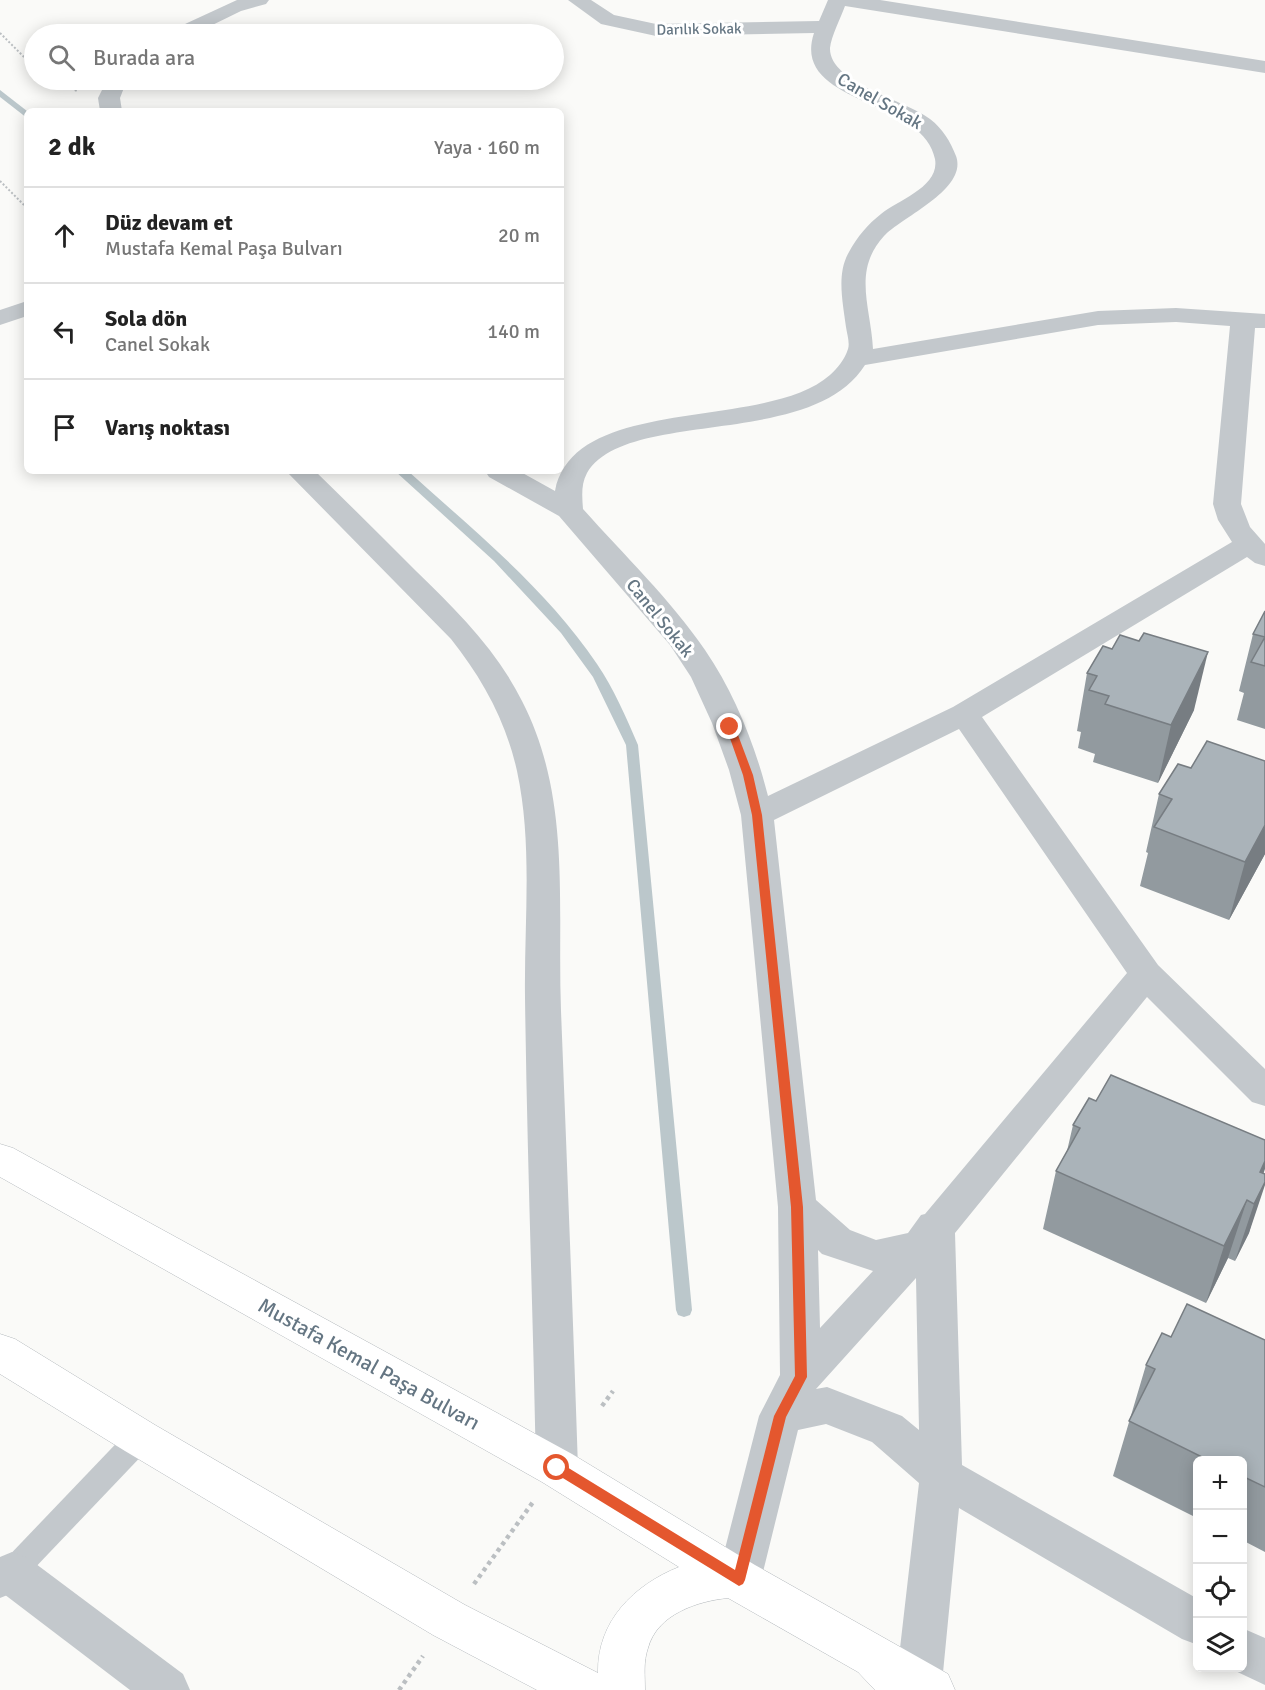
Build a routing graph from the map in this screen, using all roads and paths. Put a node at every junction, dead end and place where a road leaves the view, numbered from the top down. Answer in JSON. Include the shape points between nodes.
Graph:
{"nodes":[{"id":1,"x":259,"y":0,"type":"edge"},
{"id":2,"x":578,"y":0,"type":"edge"},
{"id":3,"x":838,"y":0,"type":"edge"},
{"id":4,"x":843,"y":0,"type":"edge"},
{"id":5,"x":199,"y":24,"type":"edge"},
{"id":6,"x":828,"y":27,"type":"junction"},
{"id":7,"x":0,"y":33,"type":"edge"},
{"id":8,"x":24,"y":58,"type":"edge"},
{"id":9,"x":1265,"y":67,"type":"edge"},
{"id":10,"x":113,"y":90,"type":"edge"},
{"id":11,"x":111,"y":108,"type":"edge"},
{"id":12,"x":0,"y":181,"type":"edge"},
{"id":13,"x":24,"y":205,"type":"edge"},
{"id":14,"x":24,"y":309,"type":"edge"},
{"id":15,"x":0,"y":318,"type":"edge"},
{"id":16,"x":1254,"y":320,"type":"edge"},
{"id":17,"x":857,"y":359,"type":"junction"},
{"id":18,"x":303,"y":474,"type":"edge"},
{"id":19,"x":504,"y":474,"type":"edge"},
{"id":20,"x":569,"y":510,"type":"junction"},
{"id":21,"x":1257,"y":551,"type":"edge"},
{"id":22,"x":964,"y":714,"type":"junction"},
{"id":23,"x":757,"y":815,"type":"junction"},
{"id":24,"x":1146,"y":974,"type":"junction"},
{"id":25,"x":1265,"y":1092,"type":"edge"},
{"id":26,"x":0,"y":1159,"type":"edge"},
{"id":27,"x":797,"y":1207,"type":"junction"},
{"id":28,"x":927,"y":1237,"type":"junction"},
{"id":29,"x":0,"y":1352,"type":"edge"},
{"id":30,"x":801,"y":1377,"type":"junction"},
{"id":31,"x":613,"y":1391,"type":"dead end"},
{"id":32,"x":599,"y":1410,"type":"dead end"},
{"id":33,"x":780,"y":1416,"type":"junction"},
{"id":34,"x":140,"y":1438,"type":"junction"},
{"id":35,"x":557,"y":1468,"type":"junction"},
{"id":36,"x":941,"y":1475,"type":"junction"},
{"id":37,"x":736,"y":1578,"type":"junction"},
{"id":38,"x":6,"y":1579,"type":"edge"},
{"id":39,"x":449,"y":1620,"type":"junction"},
{"id":40,"x":1193,"y":1622,"type":"edge"},
{"id":41,"x":1247,"y":1653,"type":"edge"},
{"id":42,"x":1265,"y":1663,"type":"edge"},
{"id":43,"x":906,"y":1680,"type":"edge"},
{"id":44,"x":167,"y":1690,"type":"edge"},
{"id":45,"x":399,"y":1690,"type":"edge"},
{"id":46,"x":584,"y":1690,"type":"edge"},
{"id":47,"x":622,"y":1690,"type":"edge"}],
"edges":[{"from":1,"to":5,"type":"street"},
{"from":2,"to":6,"type":"street","name":"Darılık Sokak","via":[[608,20],[656,30]]},
{"from":3,"to":6,"type":"street","name":"Canel Sokak"},
{"from":4,"to":9,"type":"street"},
{"from":6,"to":17,"type":"street","name":"Canel Sokak","via":[[819,49],[829,70],[858,92],[916,119],[938,141],[946,158],[944,174],[937,184],[877,230],[853,268],[861,348]]},
{"from":7,"to":8,"type":"path"},
{"from":10,"to":11,"type":"street"},
{"from":12,"to":13,"type":"path"},
{"from":14,"to":15,"type":"street"},
{"from":16,"to":17,"type":"street","via":[[1176,315],[1098,318]]},
{"from":16,"to":21,"type":"street","via":[[1227,504],[1237,531]]},
{"from":17,"to":20,"type":"street","via":[[840,380],[803,401],[637,433],[598,448],[574,471],[566,497]]},
{"from":18,"to":35,"type":"street","via":[[481,656],[513,710],[534,773],[543,859]]},
{"from":19,"to":20,"type":"street"},
{"from":20,"to":23,"type":"street","name":"Canel Sokak","via":[[683,640],[730,727],[748,775]]},
{"from":21,"to":22,"type":"street"},
{"from":22,"to":23,"type":"street"},
{"from":22,"to":24,"type":"street"},
{"from":23,"to":27,"type":"street","name":"Canel Sokak"},
{"from":24,"to":25,"type":"street"},
{"from":24,"to":28,"type":"street"},
{"from":26,"to":35,"type":"main road","name":"Mustafa Kemal Paşa Bulvarı"},
{"from":27,"to":28,"type":"street","via":[[836,1242],[876,1256]]},
{"from":27,"to":30,"type":"street","name":"Canel Sokak"},
{"from":28,"to":30,"type":"street"},
{"from":28,"to":36,"type":"street"},
{"from":29,"to":34,"type":"main road"},
{"from":30,"to":33,"type":"street","name":"Canel Sokak"},
{"from":31,"to":32,"type":"path"},
{"from":33,"to":36,"type":"street","via":[[827,1406],[886,1429]]},
{"from":33,"to":37,"type":"street","name":"Canel Sokak"},
{"from":34,"to":38,"type":"lane"},
{"from":34,"to":39,"type":"main road"},
{"from":35,"to":37,"type":"main road","name":"Mustafa Kemal Paşa Bulvarı"},
{"from":35,"to":39,"type":"path"},
{"from":36,"to":40,"type":"street"},
{"from":36,"to":43,"type":"street"},
{"from":37,"to":43,"type":"main road","name":"Mustafa Kemal Paşa Bulvarı"},
{"from":37,"to":47,"type":"main road","via":[[684,1585],[661,1596],[643,1613],[629,1635],[621,1659]]},
{"from":38,"to":44,"type":"street"},
{"from":39,"to":45,"type":"path"},
{"from":39,"to":46,"type":"main road"},
{"from":41,"to":42,"type":"street"}]}
